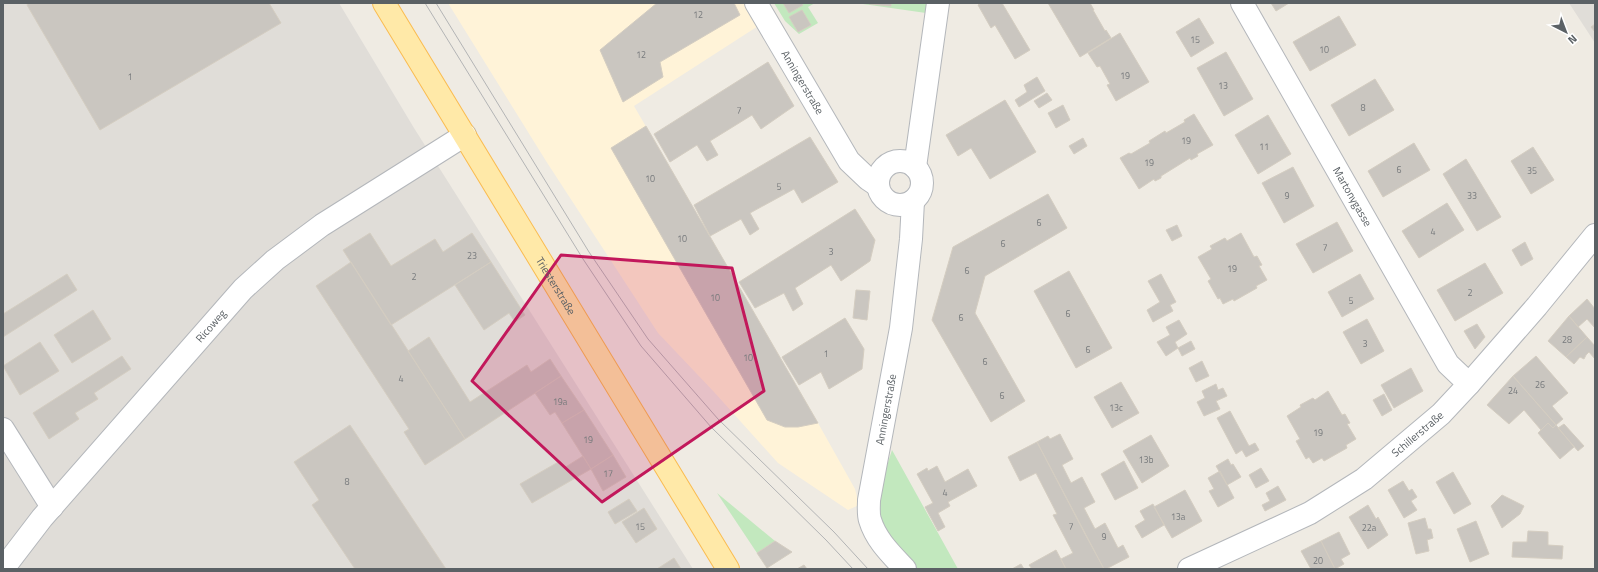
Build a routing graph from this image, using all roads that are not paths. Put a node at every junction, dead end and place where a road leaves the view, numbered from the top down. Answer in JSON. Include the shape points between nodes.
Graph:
{"nodes":[{"id":1,"x":384,"y":3,"type":"edge"},
{"id":2,"x":756,"y":3,"type":"edge"},
{"id":3,"x":938,"y":3,"type":"edge"},
{"id":4,"x":1242,"y":3,"type":"edge"},
{"id":5,"x":465,"y":135,"type":"junction"},
{"id":6,"x":910,"y":164,"type":"junction"},
{"id":7,"x":880,"y":177,"type":"junction"},
{"id":8,"x":903,"y":203,"type":"junction"},
{"id":9,"x":1595,"y":235,"type":"edge"},
{"id":10,"x":1470,"y":384,"type":"junction"},
{"id":11,"x":3,"y":429,"type":"edge"},
{"id":12,"x":52,"y":507,"type":"junction"},
{"id":13,"x":3,"y":569,"type":"edge"},
{"id":14,"x":728,"y":569,"type":"edge"},
{"id":15,"x":905,"y":569,"type":"edge"},
{"id":16,"x":1189,"y":569,"type":"edge"}],
"edges":[{"from":1,"to":5,"type":"main road","name":"Triesterstraße"},
{"from":2,"to":7,"type":"street","name":"Anningerstraße","via":[[849,161]]},
{"from":3,"to":6,"type":"street","via":[[920,136]]},
{"from":4,"to":10,"type":"street","name":"Martonygasse","via":[[1448,364]]},
{"from":5,"to":12,"type":"street","name":"Ricoweg","via":[[322,225],[275,260],[243,289]]},
{"from":5,"to":14,"type":"main road","name":"Triesterstraße"},
{"from":6,"to":7,"type":"street","via":[[893,162]]},
{"from":6,"to":8,"type":"street","name":"Anningerstraße","via":[[919,172],[922,185],[917,196]]},
{"from":7,"to":8,"type":"street","via":[[882,197]]},
{"from":8,"to":15,"type":"street","name":"Anningerstraße","via":[[911,239],[901,328],[869,500],[869,518],[877,536]]},
{"from":9,"to":10,"type":"street","name":"Schillerstraße"},
{"from":10,"to":16,"type":"street","name":"Schillerstraße","via":[[1441,414],[1364,479],[1310,513]]},
{"from":11,"to":12,"type":"street"},
{"from":12,"to":13,"type":"street","name":"Ricoweg"}]}
